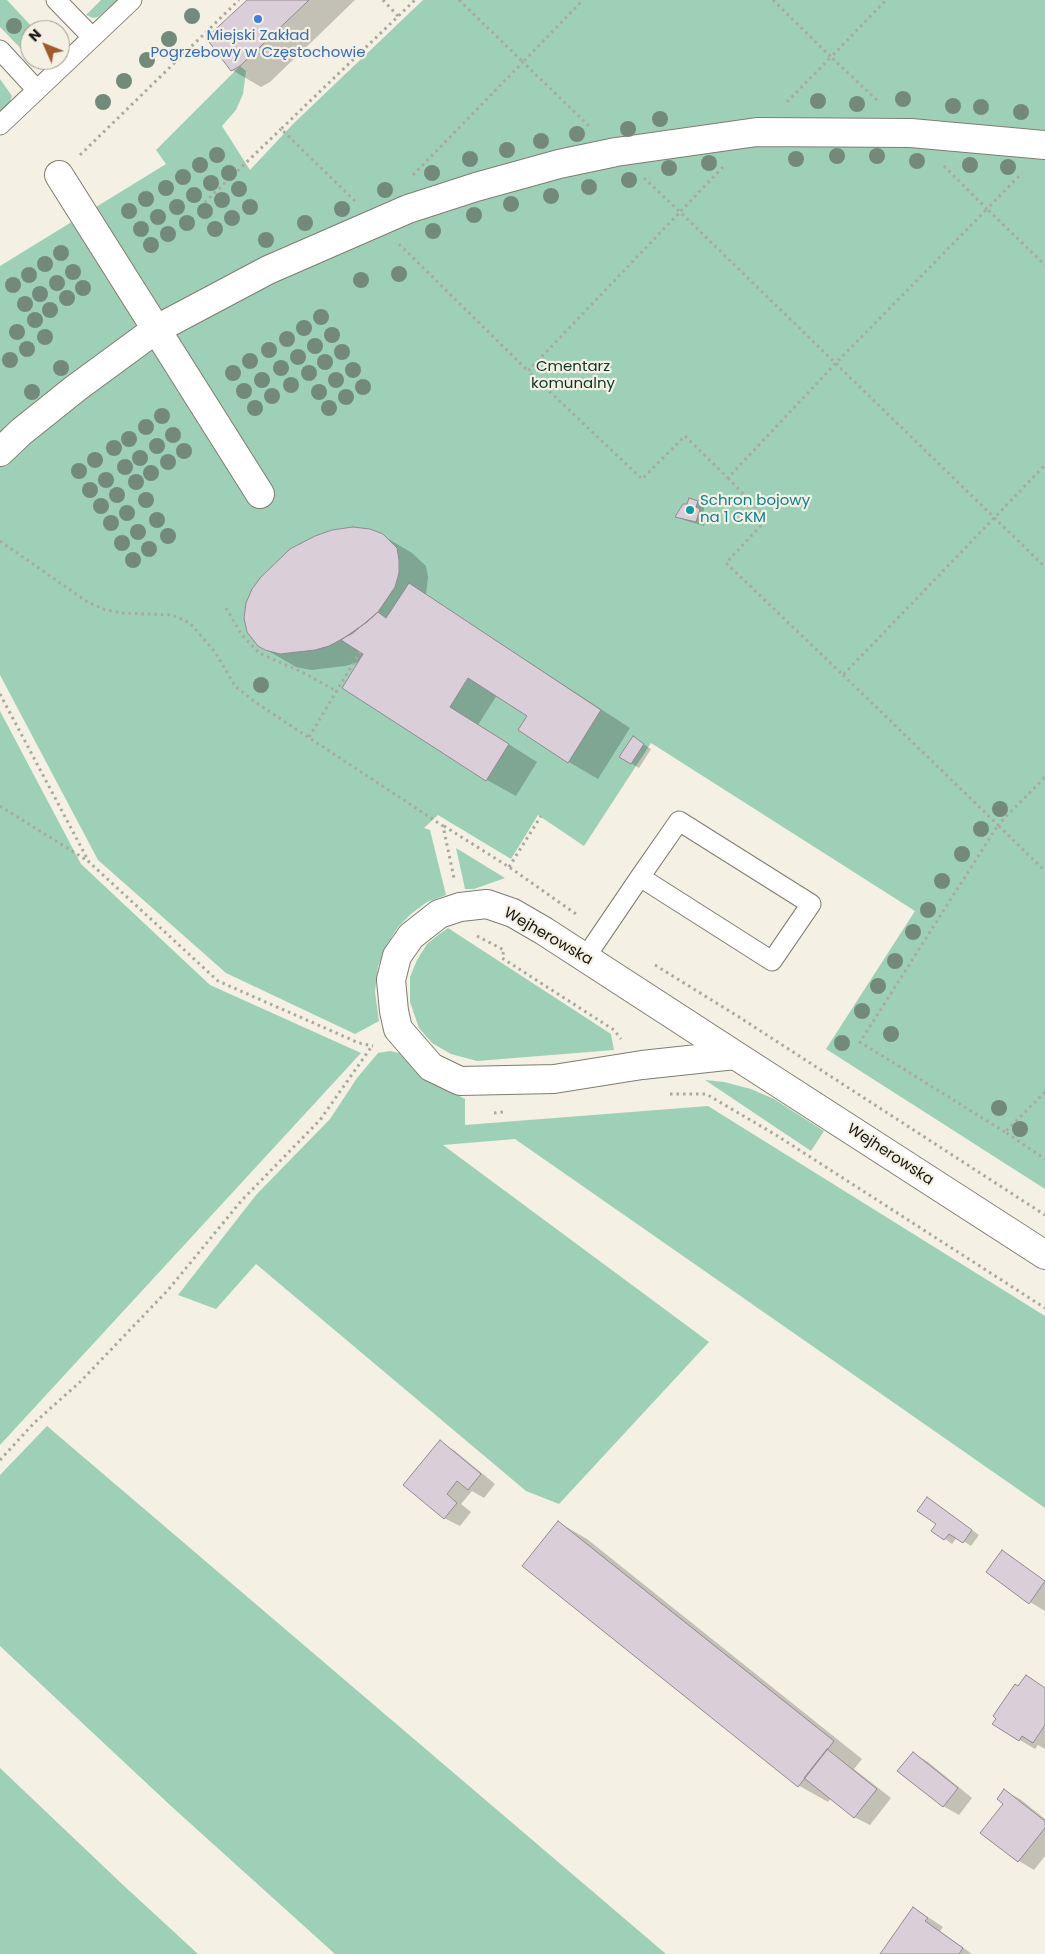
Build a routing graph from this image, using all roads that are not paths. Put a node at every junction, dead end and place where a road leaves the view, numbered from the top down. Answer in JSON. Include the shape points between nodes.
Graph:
{"nodes":[{"id":1,"x":56,"y":0,"type":"edge"},
{"id":2,"x":132,"y":0,"type":"edge"},
{"id":3,"x":92,"y":37,"type":"junction"},
{"id":4,"x":0,"y":50,"type":"edge"},
{"id":5,"x":37,"y":90,"type":"junction"},
{"id":6,"x":0,"y":125,"type":"edge"},
{"id":7,"x":1045,"y":145,"type":"edge"},
{"id":8,"x":59,"y":175,"type":"road end"},
{"id":9,"x":155,"y":330,"type":"junction"},
{"id":10,"x":0,"y":452,"type":"edge"},
{"id":11,"x":260,"y":494,"type":"dead end"},
{"id":12,"x":640,"y":877,"type":"junction"},
{"id":13,"x":585,"y":958,"type":"junction"},
{"id":14,"x":735,"y":1056,"type":"junction"},
{"id":15,"x":1045,"y":1255,"type":"edge"}],
"edges":[{"from":1,"to":3,"type":"lane"},
{"from":2,"to":3,"type":"lane"},
{"from":3,"to":5,"type":"lane"},
{"from":4,"to":5,"type":"lane"},
{"from":5,"to":6,"type":"lane"},
{"from":7,"to":9,"type":"street","via":[[912,133],[757,132],[616,152],[559,164],[408,209],[268,270]]},
{"from":8,"to":9,"type":"street"},
{"from":9,"to":10,"type":"street","via":[[76,388]]},
{"from":9,"to":11,"type":"street"},
{"from":12,"to":12,"type":"lane","via":[[679,821],[811,904],[772,961]]},
{"from":12,"to":13,"type":"lane"},
{"from":13,"to":14,"type":"street","name":"Wejherowska"},
{"from":13,"to":14,"type":"street","name":"Wejherowska","via":[[513,913],[487,904],[460,907],[440,914],[411,936],[397,956],[391,980],[398,1029],[431,1067],[460,1081],[554,1079],[642,1065]]},
{"from":14,"to":15,"type":"street","name":"Wejherowska"}]}
